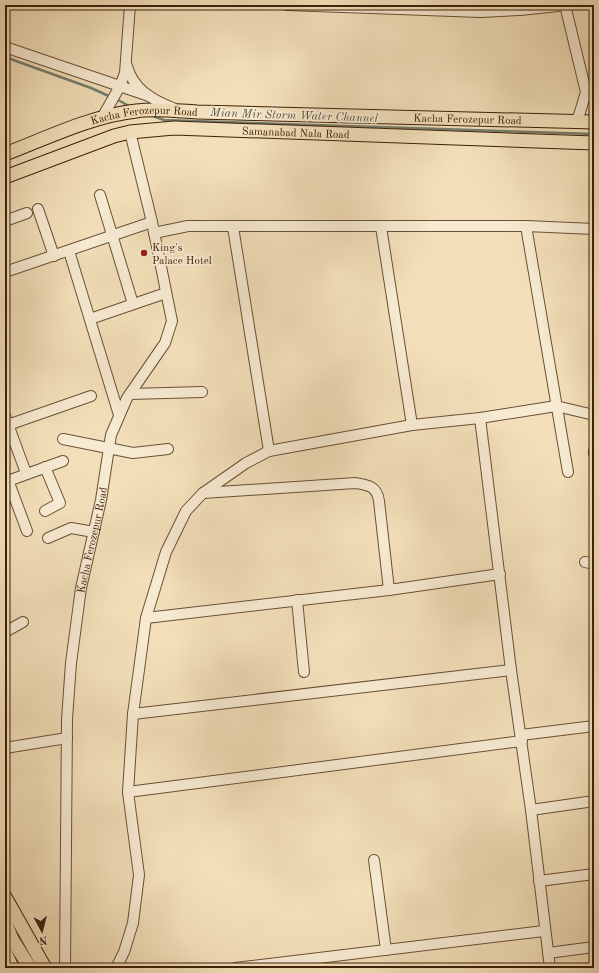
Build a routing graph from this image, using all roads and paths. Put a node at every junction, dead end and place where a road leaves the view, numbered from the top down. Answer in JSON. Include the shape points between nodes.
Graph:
{"nodes":[{"id":1,"x":130,"y":5,"type":"edge"},
{"id":2,"x":287,"y":5,"type":"edge"},
{"id":3,"x":566,"y":5,"type":"edge"},
{"id":4,"x":307,"y":6,"type":"edge"},
{"id":5,"x":5,"y":47,"type":"edge"},
{"id":6,"x":127,"y":64,"type":"junction"},
{"id":7,"x":120,"y":86,"type":"junction"},
{"id":8,"x":590,"y":91,"type":"edge"},
{"id":9,"x":149,"y":96,"type":"junction"},
{"id":10,"x":181,"y":111,"type":"junction"},
{"id":11,"x":102,"y":118,"type":"junction"},
{"id":12,"x":577,"y":122,"type":"junction"},
{"id":13,"x":594,"y":122,"type":"edge"},
{"id":14,"x":130,"y":132,"type":"junction"},
{"id":15,"x":594,"y":142,"type":"edge"},
{"id":16,"x":594,"y":148,"type":"edge"},
{"id":17,"x":5,"y":154,"type":"edge"},
{"id":18,"x":5,"y":177,"type":"edge"},
{"id":19,"x":100,"y":195,"type":"dead end"},
{"id":20,"x":38,"y":209,"type":"dead end"},
{"id":21,"x":27,"y":213,"type":"dead end"},
{"id":22,"x":5,"y":220,"type":"edge"},
{"id":23,"x":152,"y":222,"type":"junction"},
{"id":24,"x":526,"y":226,"type":"junction"},
{"id":25,"x":233,"y":227,"type":"junction"},
{"id":26,"x":381,"y":227,"type":"junction"},
{"id":27,"x":594,"y":229,"type":"edge"},
{"id":28,"x":154,"y":233,"type":"junction"},
{"id":29,"x":112,"y":236,"type":"junction"},
{"id":30,"x":69,"y":251,"type":"junction"},
{"id":31,"x":54,"y":256,"type":"junction"},
{"id":32,"x":5,"y":272,"type":"edge"},
{"id":33,"x":166,"y":293,"type":"junction"},
{"id":34,"x":134,"y":304,"type":"junction"},
{"id":35,"x":90,"y":319,"type":"junction"},
{"id":36,"x":202,"y":392,"type":"dead end"},
{"id":37,"x":130,"y":394,"type":"junction"},
{"id":38,"x":91,"y":396,"type":"dead end"},
{"id":39,"x":556,"y":406,"type":"junction"},
{"id":40,"x":120,"y":415,"type":"junction"},
{"id":41,"x":594,"y":415,"type":"edge"},
{"id":42,"x":480,"y":418,"type":"junction"},
{"id":43,"x":6,"y":422,"type":"edge"},
{"id":44,"x":412,"y":425,"type":"junction"},
{"id":45,"x":63,"y":439,"type":"dead end"},
{"id":46,"x":109,"y":448,"type":"junction"},
{"id":47,"x":168,"y":450,"type":"dead end"},
{"id":48,"x":269,"y":451,"type":"junction"},
{"id":49,"x":594,"y":451,"type":"edge"},
{"id":50,"x":594,"y":454,"type":"edge"},
{"id":51,"x":62,"y":461,"type":"dead end"},
{"id":52,"x":45,"y":467,"type":"junction"},
{"id":53,"x":568,"y":472,"type":"dead end"},
{"id":54,"x":26,"y":473,"type":"junction"},
{"id":55,"x":6,"y":481,"type":"edge"},
{"id":56,"x":203,"y":493,"type":"junction"},
{"id":57,"x":44,"y":511,"type":"dead end"},
{"id":58,"x":27,"y":531,"type":"dead end"},
{"id":59,"x":94,"y":532,"type":"junction"},
{"id":60,"x":48,"y":538,"type":"dead end"},
{"id":61,"x":500,"y":574,"type":"junction"},
{"id":62,"x":390,"y":590,"type":"junction"},
{"id":63,"x":297,"y":600,"type":"junction"},
{"id":64,"x":146,"y":618,"type":"junction"},
{"id":65,"x":23,"y":622,"type":"dead end"},
{"id":66,"x":5,"y":632,"type":"edge"},
{"id":67,"x":511,"y":670,"type":"junction"},
{"id":68,"x":304,"y":672,"type":"dead end"},
{"id":69,"x":133,"y":714,"type":"junction"},
{"id":70,"x":594,"y":726,"type":"edge"},
{"id":71,"x":67,"y":738,"type":"junction"},
{"id":72,"x":522,"y":738,"type":"junction"},
{"id":73,"x":5,"y":748,"type":"edge"},
{"id":74,"x":128,"y":792,"type":"junction"},
{"id":75,"x":594,"y":801,"type":"edge"},
{"id":76,"x":531,"y":810,"type":"junction"},
{"id":77,"x":374,"y":860,"type":"dead end"},
{"id":78,"x":594,"y":874,"type":"edge"},
{"id":79,"x":539,"y":880,"type":"junction"},
{"id":80,"x":5,"y":897,"type":"edge"},
{"id":81,"x":5,"y":922,"type":"edge"},
{"id":82,"x":544,"y":931,"type":"junction"},
{"id":83,"x":594,"y":947,"type":"edge"},
{"id":84,"x":5,"y":949,"type":"edge"},
{"id":85,"x":386,"y":950,"type":"junction"},
{"id":86,"x":548,"y":953,"type":"junction"},
{"id":87,"x":14,"y":968,"type":"edge"},
{"id":88,"x":30,"y":968,"type":"edge"},
{"id":89,"x":45,"y":968,"type":"edge"},
{"id":90,"x":65,"y":968,"type":"edge"},
{"id":91,"x":116,"y":968,"type":"edge"},
{"id":92,"x":235,"y":968,"type":"edge"},
{"id":93,"x":550,"y":968,"type":"edge"}],
"edges":[{"from":1,"to":6,"type":"street"},
{"from":2,"to":4,"type":"street"},
{"from":3,"to":4,"type":"street","via":[[481,12]]},
{"from":3,"to":8,"type":"street"},
{"from":5,"to":7,"type":"street"},
{"from":6,"to":7,"type":"street"},
{"from":6,"to":9,"type":"street","via":[[136,85]]},
{"from":7,"to":9,"type":"street"},
{"from":7,"to":11,"type":"street"},
{"from":8,"to":12,"type":"street"},
{"from":9,"to":10,"type":"street"},
{"from":10,"to":11,"type":"main road","name":"Kacha Ferozepur Road","via":[[156,109]]},
{"from":10,"to":12,"type":"main road","name":"Kacha Ferozepur Road"},
{"from":11,"to":17,"type":"main road","name":"Kacha Ferozepur Road"},
{"from":12,"to":13,"type":"main road","name":"Kacha Ferozepur Road"},
{"from":14,"to":15,"type":"main road","name":"Samanabad Nala Road","via":[[174,128]]},
{"from":14,"to":18,"type":"main road","name":"Samanabad Nala Road","via":[[92,143]]},
{"from":14,"to":23,"type":"street","name":"Kacha Ferozepur Road"},
{"from":15,"to":16,"type":"street"},
{"from":19,"to":29,"type":"street"},
{"from":20,"to":31,"type":"street"},
{"from":21,"to":22,"type":"street"},
{"from":23,"to":28,"type":"street","name":"Kacha Ferozepur Road"},
{"from":23,"to":29,"type":"street"},
{"from":24,"to":26,"type":"street"},
{"from":24,"to":27,"type":"street"},
{"from":24,"to":39,"type":"street"},
{"from":25,"to":26,"type":"street"},
{"from":25,"to":28,"type":"street","via":[[188,226]]},
{"from":25,"to":48,"type":"street"},
{"from":26,"to":44,"type":"street"},
{"from":28,"to":33,"type":"street","name":"Kacha Ferozepur Road"},
{"from":29,"to":30,"type":"street"},
{"from":29,"to":34,"type":"street"},
{"from":30,"to":31,"type":"street"},
{"from":30,"to":35,"type":"street"},
{"from":31,"to":32,"type":"street"},
{"from":33,"to":34,"type":"street"},
{"from":33,"to":37,"type":"street","name":"Kacha Ferozepur Road","via":[[172,321],[165,343]]},
{"from":34,"to":35,"type":"street"},
{"from":35,"to":40,"type":"street"},
{"from":36,"to":37,"type":"street"},
{"from":37,"to":40,"type":"street","name":"Kacha Ferozepur Road"},
{"from":38,"to":43,"type":"street"},
{"from":39,"to":41,"type":"street"},
{"from":39,"to":42,"type":"street"},
{"from":39,"to":53,"type":"street"},
{"from":40,"to":46,"type":"street","name":"Kacha Ferozepur Road","via":[[111,435]]},
{"from":42,"to":44,"type":"street"},
{"from":42,"to":61,"type":"street"},
{"from":43,"to":54,"type":"street"},
{"from":44,"to":48,"type":"street"},
{"from":45,"to":46,"type":"street"},
{"from":46,"to":47,"type":"street","via":[[133,453]]},
{"from":46,"to":59,"type":"street","name":"Kacha Ferozepur Road"},
{"from":48,"to":56,"type":"street","via":[[246,463]]},
{"from":49,"to":50,"type":"street"},
{"from":51,"to":52,"type":"street"},
{"from":52,"to":54,"type":"street"},
{"from":52,"to":57,"type":"street","via":[[60,503]]},
{"from":54,"to":55,"type":"street"},
{"from":55,"to":58,"type":"street"},
{"from":56,"to":62,"type":"street","via":[[355,483],[371,486],[378,492]]},
{"from":56,"to":64,"type":"street","via":[[186,511],[166,552]]},
{"from":59,"to":60,"type":"street","via":[[71,528]]},
{"from":59,"to":71,"type":"street","name":"Kacha Ferozepur Road","via":[[81,588],[71,663]]},
{"from":61,"to":62,"type":"street"},
{"from":61,"to":67,"type":"street"},
{"from":62,"to":63,"type":"street"},
{"from":63,"to":64,"type":"street"},
{"from":63,"to":68,"type":"street"},
{"from":64,"to":69,"type":"street"},
{"from":65,"to":66,"type":"street"},
{"from":67,"to":69,"type":"street"},
{"from":67,"to":72,"type":"street"},
{"from":69,"to":74,"type":"street"},
{"from":70,"to":72,"type":"street"},
{"from":71,"to":73,"type":"street"},
{"from":71,"to":90,"type":"street","name":"Kacha Ferozepur Road"},
{"from":72,"to":74,"type":"street"},
{"from":72,"to":76,"type":"street"},
{"from":74,"to":91,"type":"street","via":[[138,876],[133,922]]},
{"from":75,"to":76,"type":"street"},
{"from":76,"to":79,"type":"street"},
{"from":77,"to":85,"type":"street"},
{"from":78,"to":79,"type":"street"},
{"from":79,"to":82,"type":"street"},
{"from":80,"to":89,"type":"main road"},
{"from":81,"to":88,"type":"main road"},
{"from":82,"to":85,"type":"street"},
{"from":82,"to":86,"type":"street"},
{"from":83,"to":86,"type":"street"},
{"from":84,"to":87,"type":"street"},
{"from":85,"to":92,"type":"street"},
{"from":86,"to":93,"type":"street"}]}
